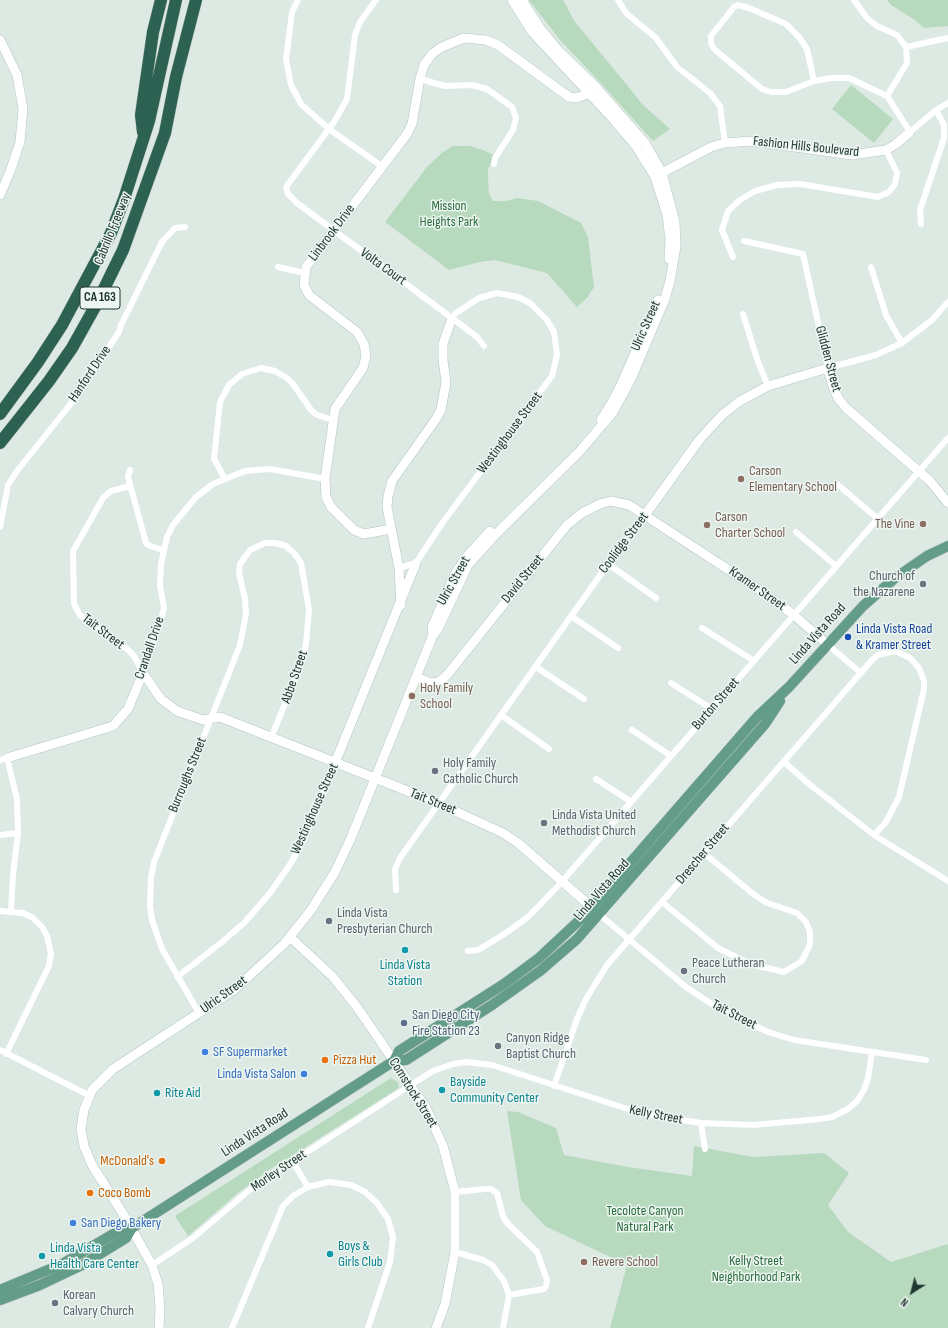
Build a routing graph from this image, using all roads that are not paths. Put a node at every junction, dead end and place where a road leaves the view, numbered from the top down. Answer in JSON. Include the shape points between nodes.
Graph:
{"nodes":[{"id":1,"x":161,"y":0,"type":"edge"},
{"id":2,"x":176,"y":0,"type":"edge"},
{"id":3,"x":196,"y":0,"type":"edge"},
{"id":4,"x":298,"y":0,"type":"edge"},
{"id":5,"x":376,"y":0,"type":"edge"},
{"id":6,"x":512,"y":0,"type":"edge"},
{"id":7,"x":522,"y":0,"type":"edge"},
{"id":8,"x":618,"y":0,"type":"edge"},
{"id":9,"x":854,"y":0,"type":"edge"},
{"id":10,"x":948,"y":38,"type":"edge"},
{"id":11,"x":0,"y":40,"type":"edge"},
{"id":12,"x":906,"y":46,"type":"junction"},
{"id":13,"x":420,"y":79,"type":"junction"},
{"id":14,"x":588,"y":79,"type":"junction"},
{"id":15,"x":814,"y":81,"type":"junction"},
{"id":16,"x":590,"y":93,"type":"junction"},
{"id":17,"x":887,"y":96,"type":"junction"},
{"id":18,"x":607,"y":100,"type":"junction"},
{"id":19,"x":948,"y":103,"type":"edge"},
{"id":20,"x":936,"y":110,"type":"junction"},
{"id":21,"x":329,"y":129,"type":"junction"},
{"id":22,"x":910,"y":132,"type":"junction"},
{"id":23,"x":143,"y":139,"type":"junction"},
{"id":24,"x":725,"y":143,"type":"junction"},
{"id":25,"x":886,"y":150,"type":"junction"},
{"id":26,"x":494,"y":164,"type":"dead end"},
{"id":27,"x":382,"y":167,"type":"junction"},
{"id":28,"x":659,"y":175,"type":"junction"},
{"id":29,"x":0,"y":195,"type":"edge"},
{"id":30,"x":921,"y":224,"type":"dead end"},
{"id":31,"x":185,"y":227,"type":"dead end"},
{"id":32,"x":335,"y":231,"type":"junction"},
{"id":33,"x":744,"y":241,"type":"dead end"},
{"id":34,"x":733,"y":257,"type":"dead end"},
{"id":35,"x":278,"y":267,"type":"dead end"},
{"id":36,"x":871,"y":267,"type":"dead end"},
{"id":37,"x":305,"y":273,"type":"junction"},
{"id":38,"x":948,"y":302,"type":"edge"},
{"id":39,"x":743,"y":314,"type":"dead end"},
{"id":40,"x":452,"y":318,"type":"junction"},
{"id":41,"x":902,"y":343,"type":"junction"},
{"id":42,"x":484,"y":346,"type":"dead end"},
{"id":43,"x":828,"y":368,"type":"junction"},
{"id":44,"x":768,"y":386,"type":"junction"},
{"id":45,"x":0,"y":414,"type":"edge"},
{"id":46,"x":333,"y":420,"type":"junction"},
{"id":47,"x":948,"y":438,"type":"edge"},
{"id":48,"x":0,"y":443,"type":"edge"},
{"id":49,"x":130,"y":470,"type":"dead end"},
{"id":50,"x":918,"y":471,"type":"junction"},
{"id":51,"x":224,"y":479,"type":"junction"},
{"id":52,"x":325,"y":479,"type":"junction"},
{"id":53,"x":838,"y":484,"type":"dead end"},
{"id":54,"x":130,"y":486,"type":"junction"},
{"id":55,"x":948,"y":502,"type":"edge"},
{"id":56,"x":645,"y":515,"type":"junction"},
{"id":57,"x":877,"y":518,"type":"junction"},
{"id":58,"x":0,"y":527,"type":"edge"},
{"id":59,"x":391,"y":529,"type":"junction"},
{"id":60,"x":796,"y":532,"type":"dead end"},
{"id":61,"x":265,"y":543,"type":"joint"},
{"id":62,"x":948,"y":546,"type":"edge"},
{"id":63,"x":163,"y":550,"type":"junction"},
{"id":64,"x":416,"y":563,"type":"junction"},
{"id":65,"x":608,"y":564,"type":"junction"},
{"id":66,"x":836,"y":566,"type":"junction"},
{"id":67,"x":400,"y":568,"type":"junction"},
{"id":68,"x":656,"y":598,"type":"dead end"},
{"id":69,"x":401,"y":605,"type":"junction"},
{"id":70,"x":794,"y":615,"type":"junction"},
{"id":71,"x":571,"y":616,"type":"junction"},
{"id":72,"x":702,"y":628,"type":"dead end"},
{"id":73,"x":828,"y":645,"type":"junction"},
{"id":74,"x":618,"y":648,"type":"dead end"},
{"id":75,"x":754,"y":660,"type":"junction"},
{"id":76,"x":536,"y":667,"type":"junction"},
{"id":77,"x":143,"y":673,"type":"junction"},
{"id":78,"x":861,"y":673,"type":"junction"},
{"id":79,"x":416,"y":677,"type":"junction"},
{"id":80,"x":671,"y":683,"type":"dead end"},
{"id":81,"x":789,"y":687,"type":"junction"},
{"id":82,"x":584,"y":699,"type":"dead end"},
{"id":83,"x":712,"y":709,"type":"junction"},
{"id":84,"x":501,"y":715,"type":"junction"},
{"id":85,"x":212,"y":718,"type":"junction"},
{"id":86,"x":632,"y":730,"type":"dead end"},
{"id":87,"x":271,"y":738,"type":"junction"},
{"id":88,"x":549,"y":749,"type":"dead end"},
{"id":89,"x":671,"y":756,"type":"junction"},
{"id":90,"x":4,"y":759,"type":"edge"},
{"id":91,"x":784,"y":762,"type":"junction"},
{"id":92,"x":335,"y":763,"type":"junction"},
{"id":93,"x":375,"y":779,"type":"junction"},
{"id":94,"x":596,"y":779,"type":"dead end"},
{"id":95,"x":630,"y":801,"type":"junction"},
{"id":96,"x":440,"y":804,"type":"junction"},
{"id":97,"x":18,"y":833,"type":"junction"},
{"id":98,"x":0,"y":835,"type":"edge"},
{"id":99,"x":874,"y":835,"type":"junction"},
{"id":100,"x":704,"y":853,"type":"junction"},
{"id":101,"x":948,"y":880,"type":"edge"},
{"id":102,"x":562,"y":882,"type":"junction"},
{"id":103,"x":396,"y":890,"type":"dead end"},
{"id":104,"x":662,"y":902,"type":"junction"},
{"id":105,"x":592,"y":908,"type":"junction"},
{"id":106,"x":11,"y":910,"type":"junction"},
{"id":107,"x":0,"y":911,"type":"edge"},
{"id":108,"x":600,"y":915,"type":"junction"},
{"id":109,"x":290,"y":937,"type":"junction"},
{"id":110,"x":630,"y":940,"type":"junction"},
{"id":111,"x":468,"y":951,"type":"dead end"},
{"id":112,"x":177,"y":976,"type":"junction"},
{"id":113,"x":199,"y":1013,"type":"junction"},
{"id":114,"x":0,"y":1050,"type":"edge"},
{"id":115,"x":872,"y":1052,"type":"junction"},
{"id":116,"x":6,"y":1054,"type":"junction"},
{"id":117,"x":926,"y":1060,"type":"dead end"},
{"id":118,"x":394,"y":1061,"type":"junction"},
{"id":119,"x":411,"y":1085,"type":"junction"},
{"id":120,"x":554,"y":1086,"type":"junction"},
{"id":121,"x":90,"y":1096,"type":"junction"},
{"id":122,"x":701,"y":1123,"type":"junction"},
{"id":123,"x":705,"y":1149,"type":"dead end"},
{"id":124,"x":293,"y":1162,"type":"junction"},
{"id":125,"x":308,"y":1187,"type":"junction"},
{"id":126,"x":455,"y":1192,"type":"junction"},
{"id":127,"x":132,"y":1228,"type":"junction"},
{"id":128,"x":455,"y":1252,"type":"junction"},
{"id":129,"x":152,"y":1265,"type":"junction"},
{"id":130,"x":0,"y":1290,"type":"edge"},
{"id":131,"x":509,"y":1295,"type":"junction"},
{"id":132,"x":0,"y":1300,"type":"edge"},
{"id":133,"x":159,"y":1328,"type":"edge"},
{"id":134,"x":232,"y":1328,"type":"edge"},
{"id":135,"x":368,"y":1328,"type":"edge"},
{"id":136,"x":436,"y":1328,"type":"edge"},
{"id":137,"x":502,"y":1328,"type":"edge"}],
"edges":[{"from":1,"to":23,"type":"highway","via":[[153,32],[141,115]]},
{"from":2,"to":23,"type":"highway","name":"Cabrillo Freeway","number":"CA 163"},
{"from":3,"to":48,"type":"highway","name":"Cabrillo Freeway","number":"CA 163","via":[[164,133],[123,250],[72,348]]},
{"from":4,"to":21,"type":"street","via":[[292,12],[286,59],[291,86],[301,104]]},
{"from":5,"to":21,"type":"street","via":[[360,22],[355,35],[347,99]]},
{"from":6,"to":16,"type":"street","name":"Ulric Street","via":[[532,32]]},
{"from":7,"to":14,"type":"street","name":"Ulric Street","via":[[559,51]]},
{"from":8,"to":24,"type":"street","via":[[626,13],[656,38],[677,67],[710,93],[720,106]]},
{"from":9,"to":12,"type":"street","via":[[867,18],[877,26],[897,35]]},
{"from":10,"to":12,"type":"street"},
{"from":11,"to":29,"type":"street","via":[[13,64],[23,109],[22,130],[10,172]]},
{"from":12,"to":17,"type":"street","via":[[907,63]]},
{"from":13,"to":16,"type":"street","name":"Linbrook Drive","via":[[424,65],[433,53],[456,40],[473,38],[486,40],[498,46],[569,97],[576,98]]},
{"from":13,"to":26,"type":"street","via":[[445,86],[472,85],[487,89],[512,107],[516,118],[513,130],[495,158]]},
{"from":13,"to":27,"type":"street","name":"Linbrook Drive","via":[[412,124]]},
{"from":14,"to":16,"type":"street"},
{"from":14,"to":18,"type":"street","name":"Ulric Street"},
{"from":15,"to":15,"type":"street","via":[[807,49],[794,30],[786,24],[741,5],[734,8],[711,36],[714,49],[762,89],[771,92],[795,89]]},
{"from":15,"to":17,"type":"street","via":[[849,78]]},
{"from":16,"to":18,"type":"street"},
{"from":16,"to":28,"type":"street","name":"Ulric Street"},
{"from":17,"to":22,"type":"street"},
{"from":18,"to":28,"type":"street","name":"Ulric Street","via":[[645,143]]},
{"from":19,"to":20,"type":"street","name":"Fashion Hills Boulevard"},
{"from":20,"to":22,"type":"street","name":"Fashion Hills Boulevard"},
{"from":20,"to":30,"type":"street","via":[[944,125],[944,138],[920,210]]},
{"from":21,"to":27,"type":"street"},
{"from":21,"to":32,"type":"street","name":"Volta Court","via":[[286,185],[288,194],[297,203]]},
{"from":22,"to":25,"type":"street","name":"Fashion Hills Boulevard"},
{"from":23,"to":45,"type":"highway","name":"Cabrillo Freeway","number":"CA 163","via":[[124,199],[101,253],[50,345]]},
{"from":24,"to":25,"type":"street","name":"Fashion Hills Boulevard","via":[[752,141],[852,155]]},
{"from":24,"to":28,"type":"street","name":"Fashion Hills Boulevard","via":[[711,147]]},
{"from":25,"to":34,"type":"street","via":[[897,173],[895,184],[889,192],[878,197],[800,184],[777,185],[740,200],[728,211],[722,230]]},
{"from":27,"to":32,"type":"street","name":"Linbrook Drive"},
{"from":28,"to":79,"type":"street","name":"Ulric Street","via":[[672,204],[676,247],[664,299],[631,379],[601,429],[476,555],[433,635]]},
{"from":31,"to":58,"type":"street","name":"Hanford Drive","via":[[175,228],[162,242],[120,325],[119,332],[69,406],[8,485]]},
{"from":32,"to":37,"type":"street","name":"Linbrook Drive","via":[[306,268]]},
{"from":32,"to":40,"type":"street","name":"Volta Court"},
{"from":33,"to":43,"type":"street","name":"Glidden Street","via":[[803,254]]},
{"from":35,"to":37,"type":"street"},
{"from":36,"to":41,"type":"street","via":[[886,315]]},
{"from":37,"to":46,"type":"street","name":"Linbrook Drive","via":[[304,285],[309,295],[357,332],[364,344],[366,356],[363,368],[337,404]]},
{"from":38,"to":41,"type":"street","name":"Coolidge Street","via":[[932,320]]},
{"from":39,"to":44,"type":"street"},
{"from":40,"to":42,"type":"street","name":"Volta Court","via":[[477,337]]},
{"from":40,"to":59,"type":"street","via":[[443,344],[446,382],[444,398],[436,419],[392,481],[387,507]]},
{"from":40,"to":64,"type":"street","name":"Westinghouse Street","via":[[479,298],[497,293],[508,294],[530,303],[540,311],[554,332],[557,355],[552,376],[443,522]]},
{"from":41,"to":43,"type":"street","name":"Coolidge Street","via":[[876,355]]},
{"from":43,"to":44,"type":"street","name":"Coolidge Street"},
{"from":43,"to":50,"type":"street","name":"Glidden Street","via":[[833,386],[846,408]]},
{"from":44,"to":56,"type":"street","name":"Coolidge Street","via":[[740,401],[707,430]]},
{"from":46,"to":51,"type":"street","via":[[310,410],[293,384],[275,371],[261,368],[242,374],[229,385],[220,402],[214,459]]},
{"from":46,"to":52,"type":"street","name":"Linbrook Drive"},
{"from":47,"to":50,"type":"street","name":"Burton Street"},
{"from":49,"to":54,"type":"street"},
{"from":50,"to":55,"type":"street","name":"Glidden Street"},
{"from":50,"to":57,"type":"street","name":"Burton Street"},
{"from":51,"to":52,"type":"street","name":"Crandall Drive","via":[[245,472],[270,469]]},
{"from":51,"to":63,"type":"street","name":"Crandall Drive","via":[[213,484],[186,508],[173,525]]},
{"from":52,"to":59,"type":"street","name":"Linbrook Drive","via":[[324,490],[331,507],[354,530],[364,534]]},
{"from":53,"to":57,"type":"street"},
{"from":54,"to":63,"type":"street","via":[[146,543]]},
{"from":54,"to":77,"type":"street","name":"Tait Street","via":[[111,491],[103,498],[73,551],[74,604],[87,622],[134,656]]},
{"from":56,"to":65,"type":"street","name":"Coolidge Street"},
{"from":56,"to":70,"type":"street","name":"Kramer Street"},
{"from":56,"to":79,"type":"street","name":"David Street","via":[[629,505],[610,501],[582,513],[567,525],[447,675],[439,682],[430,683]]},
{"from":57,"to":66,"type":"street","name":"Burton Street"},
{"from":59,"to":67,"type":"street"},
{"from":60,"to":66,"type":"street"},
{"from":61,"to":85,"type":"street","name":"Burroughs Street","via":[[250,550],[240,564],[239,573],[245,599],[244,629]]},
{"from":61,"to":87,"type":"street","name":"Abbe Street","via":[[286,546],[301,563],[309,610],[306,644],[300,667]]},
{"from":62,"to":73,"type":"main road","name":"Linda Vista Road","via":[[927,556],[895,578],[863,606]]},
{"from":63,"to":77,"type":"street","name":"Crandall Drive","via":[[160,585],[164,608]]},
{"from":64,"to":67,"type":"street"},
{"from":64,"to":69,"type":"street","name":"Westinghouse Street"},
{"from":65,"to":68,"type":"street"},
{"from":65,"to":71,"type":"street","name":"Coolidge Street"},
{"from":66,"to":70,"type":"street","name":"Burton Street"},
{"from":67,"to":69,"type":"street"},
{"from":69,"to":92,"type":"street","name":"Westinghouse Street"},
{"from":70,"to":73,"type":"street","name":"Kramer Street"},
{"from":70,"to":75,"type":"street","name":"Burton Street"},
{"from":71,"to":74,"type":"street"},
{"from":71,"to":76,"type":"street","name":"Coolidge Street"},
{"from":72,"to":75,"type":"street"},
{"from":73,"to":78,"type":"street","name":"Kramer Street"},
{"from":73,"to":81,"type":"main road","name":"Linda Vista Road"},
{"from":75,"to":83,"type":"street","name":"Burton Street"},
{"from":76,"to":82,"type":"street"},
{"from":76,"to":84,"type":"street","name":"Coolidge Street"},
{"from":77,"to":85,"type":"street","name":"Tait Street","via":[[161,700],[169,706],[203,720]]},
{"from":77,"to":90,"type":"street","name":"Crandall Drive","via":[[128,709],[113,726]]},
{"from":78,"to":91,"type":"street","name":"Drescher Street"},
{"from":78,"to":99,"type":"street","name":"Drescher Street","via":[[878,655],[895,651],[910,658],[919,668],[924,681],[898,797],[886,822]]},
{"from":79,"to":93,"type":"street","name":"Ulric Street"},
{"from":80,"to":83,"type":"street"},
{"from":81,"to":105,"type":"main road","name":"Linda Vista Road","via":[[757,717]]},
{"from":81,"to":108,"type":"main road","name":"Linda Vista Road","via":[[765,724]]},
{"from":83,"to":89,"type":"street","name":"Burton Street"},
{"from":84,"to":88,"type":"street"},
{"from":84,"to":96,"type":"street","name":"Coolidge Street"},
{"from":85,"to":87,"type":"street","name":"Tait Street","via":[[220,718]]},
{"from":85,"to":112,"type":"street","name":"Burroughs Street","via":[[154,862],[151,878],[152,920],[162,949]]},
{"from":86,"to":89,"type":"street"},
{"from":87,"to":92,"type":"street","name":"Tait Street"},
{"from":89,"to":95,"type":"street","name":"Burton Street"},
{"from":90,"to":97,"type":"street","via":[[18,799]]},
{"from":91,"to":99,"type":"street"},
{"from":91,"to":100,"type":"street","name":"Drescher Street"},
{"from":92,"to":93,"type":"street","name":"Tait Street"},
{"from":92,"to":112,"type":"street","name":"Westinghouse Street","via":[[305,837],[270,893],[244,923]]},
{"from":93,"to":96,"type":"street","name":"Tait Street"},
{"from":93,"to":109,"type":"street","name":"Ulric Street","via":[[335,872]]},
{"from":94,"to":95,"type":"street"},
{"from":95,"to":102,"type":"street","name":"Burton Street"},
{"from":96,"to":102,"type":"street","name":"Tait Street","via":[[503,833]]},
{"from":96,"to":103,"type":"street","name":"Coolidge Street","via":[[400,858],[395,869]]},
{"from":97,"to":98,"type":"street"},
{"from":97,"to":106,"type":"street"},
{"from":99,"to":101,"type":"street"},
{"from":100,"to":104,"type":"street","name":"Drescher Street"},
{"from":100,"to":104,"type":"street","via":[[766,903],[797,913],[806,922],[810,932],[810,944],[802,961],[790,970],[776,972],[750,964],[718,948]]},
{"from":102,"to":105,"type":"street","name":"Tait Street"},
{"from":102,"to":111,"type":"street","name":"Burton Street","via":[[528,917],[478,950]]},
{"from":104,"to":110,"type":"street","name":"Drescher Street"},
{"from":105,"to":108,"type":"street","name":"Tait Street"},
{"from":105,"to":118,"type":"main road","name":"Linda Vista Road","via":[[538,958],[494,990],[399,1051]]},
{"from":106,"to":107,"type":"street"},
{"from":106,"to":116,"type":"street","via":[[33,918],[42,927],[51,954],[49,966]]},
{"from":108,"to":110,"type":"street","name":"Tait Street"},
{"from":108,"to":118,"type":"main road","name":"Linda Vista Road","via":[[565,950],[519,986],[406,1060]]},
{"from":109,"to":113,"type":"street","name":"Ulric Street","via":[[239,986]]},
{"from":109,"to":118,"type":"street","name":"Comstock Street","via":[[343,989]]},
{"from":110,"to":115,"type":"street","name":"Tait Street","via":[[686,987],[730,1015],[768,1032],[794,1040]]},
{"from":110,"to":120,"type":"street","name":"Drescher Street","via":[[607,965],[586,999]]},
{"from":112,"to":113,"type":"street","name":"Burroughs Street"},
{"from":113,"to":121,"type":"street","name":"Ulric Street","via":[[113,1069],[100,1080]]},
{"from":114,"to":116,"type":"street"},
{"from":115,"to":117,"type":"street","name":"Tait Street"},
{"from":115,"to":122,"type":"street","name":"Kelly Street","via":[[868,1078],[857,1101],[832,1117],[754,1125]]},
{"from":116,"to":121,"type":"street"},
{"from":118,"to":119,"type":"street","name":"Comstock Street"},
{"from":118,"to":127,"type":"main road","name":"Linda Vista Road"},
{"from":119,"to":120,"type":"street","name":"Kelly Street","via":[[433,1071],[466,1062],[492,1065]]},
{"from":119,"to":124,"type":"street","name":"Morley Street"},
{"from":119,"to":126,"type":"street","name":"Comstock Street","via":[[436,1128]]},
{"from":120,"to":122,"type":"street","name":"Kelly Street","via":[[640,1113]]},
{"from":121,"to":127,"type":"street","name":"Ulric Street","via":[[84,1110],[81,1129],[84,1146],[92,1165]]},
{"from":122,"to":123,"type":"street"},
{"from":124,"to":125,"type":"street"},
{"from":124,"to":129,"type":"street","name":"Morley Street","via":[[253,1188],[193,1238]]},
{"from":125,"to":134,"type":"street","via":[[293,1196],[278,1215]]},
{"from":125,"to":135,"type":"street","via":[[328,1182],[351,1185],[365,1192],[377,1203],[388,1219],[393,1237],[390,1262]]},
{"from":126,"to":128,"type":"street","name":"Comstock Street"},
{"from":126,"to":131,"type":"street","via":[[485,1188],[497,1193],[507,1223],[538,1252],[548,1280],[544,1289]]},
{"from":127,"to":129,"type":"street","name":"Ulric Street"},
{"from":127,"to":130,"type":"main road","name":"Linda Vista Road","via":[[120,1230],[62,1264]]},
{"from":127,"to":132,"type":"main road","name":"Linda Vista Road","via":[[126,1238],[72,1270]]},
{"from":128,"to":131,"type":"street","via":[[474,1256],[492,1265],[504,1281]]},
{"from":128,"to":136,"type":"street","name":"Comstock Street","via":[[445,1304]]},
{"from":129,"to":133,"type":"street","name":"Ulric Street","via":[[158,1284]]},
{"from":131,"to":137,"type":"street"}]}
